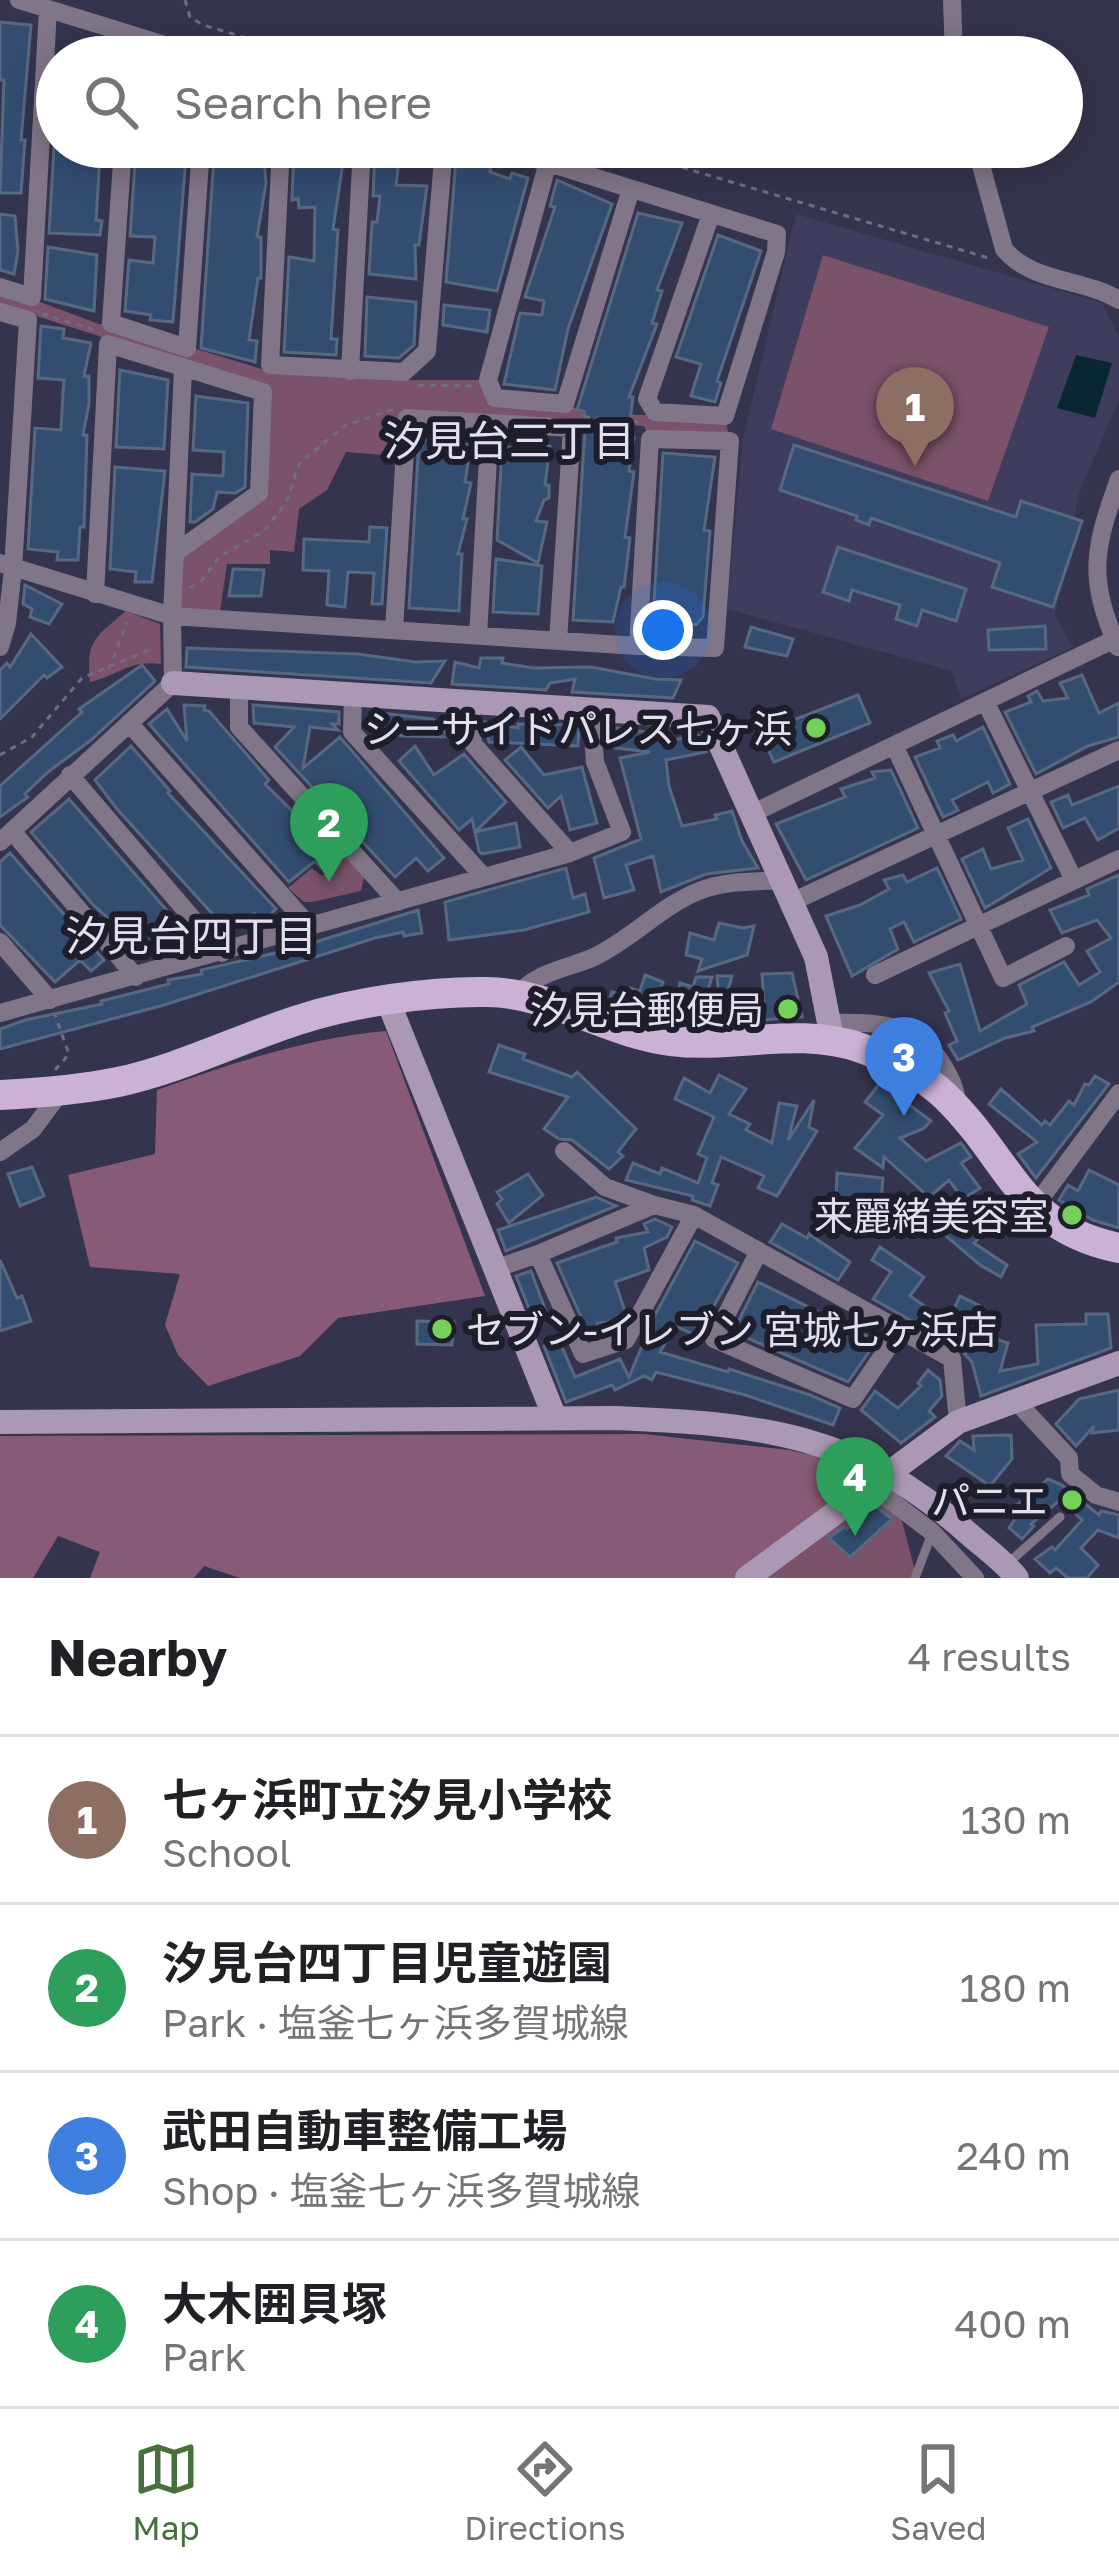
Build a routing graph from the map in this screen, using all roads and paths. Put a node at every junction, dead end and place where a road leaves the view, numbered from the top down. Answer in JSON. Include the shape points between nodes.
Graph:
{"nodes":[{"id":1,"x":19,"y":0,"type":"edge"},
{"id":2,"x":185,"y":0,"type":"edge"},
{"id":3,"x":952,"y":0,"type":"edge"},
{"id":4,"x":48,"y":9,"type":"junction"},
{"id":5,"x":130,"y":34,"type":"joint"},
{"id":6,"x":46,"y":36,"type":"edge"},
{"id":7,"x":136,"y":36,"type":"edge"},
{"id":8,"x":240,"y":36,"type":"edge"},
{"id":9,"x":953,"y":36,"type":"edge"},
{"id":10,"x":39,"y":168,"type":"edge"},
{"id":11,"x":122,"y":168,"type":"edge"},
{"id":12,"x":200,"y":168,"type":"edge"},
{"id":13,"x":280,"y":168,"type":"edge"},
{"id":14,"x":361,"y":168,"type":"edge"},
{"id":15,"x":442,"y":168,"type":"edge"},
{"id":16,"x":546,"y":168,"type":"edge"},
{"id":17,"x":567,"y":168,"type":"edge"},
{"id":18,"x":684,"y":168,"type":"edge"},
{"id":19,"x":982,"y":168,"type":"edge"},
{"id":20,"x":632,"y":189,"type":"junction"},
{"id":21,"x":711,"y":214,"type":"junction"},
{"id":22,"x":1028,"y":269,"type":"junction"},
{"id":23,"x":0,"y":287,"type":"edge"},
{"id":24,"x":1119,"y":300,"type":"edge"},
{"id":25,"x":0,"y":312,"type":"edge"},
{"id":26,"x":183,"y":368,"type":"junction"},
{"id":27,"x":350,"y":370,"type":"junction"},
{"id":28,"x":407,"y":385,"type":"dead end"},
{"id":29,"x":479,"y":386,"type":"dead end"},
{"id":30,"x":407,"y":409,"type":"dead end"},
{"id":31,"x":490,"y":423,"type":"junction"},
{"id":32,"x":1119,"y":479,"type":"edge"},
{"id":33,"x":175,"y":553,"type":"junction"},
{"id":34,"x":7,"y":566,"type":"edge"},
{"id":35,"x":95,"y":594,"type":"junction"},
{"id":36,"x":139,"y":606,"type":"junction"},
{"id":37,"x":172,"y":607,"type":"junction"},
{"id":38,"x":394,"y":630,"type":"junction"},
{"id":39,"x":478,"y":635,"type":"junction"},
{"id":40,"x":171,"y":639,"type":"junction"},
{"id":41,"x":558,"y":641,"type":"junction"},
{"id":42,"x":1117,"y":644,"type":"edge"},
{"id":43,"x":638,"y":646,"type":"junction"},
{"id":44,"x":0,"y":647,"type":"edge"},
{"id":45,"x":109,"y":669,"type":"junction"},
{"id":46,"x":173,"y":682,"type":"junction"},
{"id":47,"x":239,"y":687,"type":"junction"},
{"id":48,"x":353,"y":694,"type":"junction"},
{"id":49,"x":470,"y":700,"type":"junction"},
{"id":50,"x":986,"y":703,"type":"junction"},
{"id":51,"x":591,"y":709,"type":"junction"},
{"id":52,"x":129,"y":723,"type":"junction"},
{"id":53,"x":895,"y":747,"type":"junction"},
{"id":54,"x":1119,"y":750,"type":"edge"},
{"id":55,"x":0,"y":755,"type":"edge"},
{"id":56,"x":70,"y":776,"type":"junction"},
{"id":57,"x":1030,"y":790,"type":"junction"},
{"id":58,"x":753,"y":813,"type":"junction"},
{"id":59,"x":937,"y":835,"type":"junction"},
{"id":60,"x":6,"y":837,"type":"edge"},
{"id":61,"x":570,"y":853,"type":"junction"},
{"id":62,"x":1119,"y":859,"type":"edge"},
{"id":63,"x":484,"y":877,"type":"junction"},
{"id":64,"x":1074,"y":880,"type":"junction"},
{"id":65,"x":789,"y":891,"type":"junction"},
{"id":66,"x":398,"y":902,"type":"junction"},
{"id":67,"x":976,"y":926,"type":"junction"},
{"id":68,"x":310,"y":927,"type":"junction"},
{"id":69,"x":0,"y":942,"type":"edge"},
{"id":70,"x":1066,"y":946,"type":"dead end"},
{"id":71,"x":222,"y":952,"type":"junction"},
{"id":72,"x":875,"y":975,"type":"dead end"},
{"id":73,"x":136,"y":977,"type":"junction"},
{"id":74,"x":520,"y":994,"type":"junction"},
{"id":75,"x":50,"y":1000,"type":"junction"},
{"id":76,"x":388,"y":1001,"type":"junction"},
{"id":77,"x":0,"y":1013,"type":"edge"},
{"id":78,"x":831,"y":1030,"type":"junction"},
{"id":79,"x":906,"y":1031,"type":"junction"},
{"id":80,"x":62,"y":1034,"type":"dead end"},
{"id":81,"x":886,"y":1058,"type":"junction"},
{"id":82,"x":48,"y":1092,"type":"junction"},
{"id":83,"x":1119,"y":1094,"type":"edge"},
{"id":84,"x":0,"y":1095,"type":"edge"},
{"id":85,"x":957,"y":1108,"type":"junction"},
{"id":86,"x":564,"y":1150,"type":"dead end"},
{"id":87,"x":0,"y":1152,"type":"edge"},
{"id":88,"x":654,"y":1205,"type":"junction"},
{"id":89,"x":1035,"y":1207,"type":"junction"},
{"id":90,"x":694,"y":1215,"type":"junction"},
{"id":91,"x":1119,"y":1249,"type":"edge"},
{"id":92,"x":759,"y":1251,"type":"junction"},
{"id":93,"x":538,"y":1254,"type":"junction"},
{"id":94,"x":494,"y":1269,"type":"junction"},
{"id":95,"x":900,"y":1330,"type":"junction"},
{"id":96,"x":1119,"y":1363,"type":"edge"},
{"id":97,"x":1016,"y":1401,"type":"junction"},
{"id":98,"x":555,"y":1418,"type":"junction"},
{"id":99,"x":0,"y":1422,"type":"edge"},
{"id":100,"x":958,"y":1422,"type":"junction"},
{"id":101,"x":880,"y":1479,"type":"junction"},
{"id":102,"x":1119,"y":1502,"type":"edge"},
{"id":103,"x":1060,"y":1517,"type":"dead end"},
{"id":104,"x":932,"y":1532,"type":"junction"},
{"id":105,"x":1011,"y":1572,"type":"edge"},
{"id":106,"x":747,"y":1578,"type":"edge"},
{"id":107,"x":915,"y":1578,"type":"edge"},
{"id":108,"x":975,"y":1578,"type":"edge"}],
"edges":[{"from":1,"to":4,"type":"street"},
{"from":2,"to":8,"type":"path","via":[[190,17]]},
{"from":3,"to":9,"type":"street"},
{"from":4,"to":5,"type":"street"},
{"from":4,"to":6,"type":"street"},
{"from":5,"to":7,"type":"street"},
{"from":10,"to":23,"type":"street","via":[[32,297]]},
{"from":11,"to":12,"type":"street","via":[[111,323],[187,348]]},
{"from":13,"to":27,"type":"street","via":[[270,364]]},
{"from":14,"to":27,"type":"street"},
{"from":15,"to":27,"type":"street","via":[[428,351],[404,372]]},
{"from":16,"to":20,"type":"street","via":[[488,380],[495,398],[565,404]]},
{"from":17,"to":20,"type":"street"},
{"from":18,"to":22,"type":"path"},
{"from":19,"to":22,"type":"street","via":[[1004,249]]},
{"from":20,"to":21,"type":"street"},
{"from":21,"to":21,"type":"street","via":[[777,234],[776,252],[725,416],[656,412],[647,399]]},
{"from":22,"to":24,"type":"street"},
{"from":25,"to":34,"type":"street","via":[[28,320]]},
{"from":26,"to":33,"type":"street"},
{"from":26,"to":33,"type":"street","via":[[263,392],[260,493]]},
{"from":26,"to":35,"type":"street","via":[[108,344]]},
{"from":28,"to":29,"type":"path"},
{"from":30,"to":37,"type":"path","via":[[344,426],[299,464],[286,503],[264,531],[220,557]]},
{"from":31,"to":38,"type":"street","via":[[407,418]]},
{"from":31,"to":39,"type":"street"},
{"from":31,"to":41,"type":"street","via":[[572,428]]},
{"from":32,"to":42,"type":"street","via":[[1096,549]]},
{"from":33,"to":37,"type":"street"},
{"from":34,"to":35,"type":"street"},
{"from":34,"to":44,"type":"street"},
{"from":35,"to":36,"type":"street"},
{"from":36,"to":37,"type":"street"},
{"from":36,"to":45,"type":"path"},
{"from":37,"to":38,"type":"street"},
{"from":37,"to":40,"type":"street"},
{"from":38,"to":39,"type":"street"},
{"from":39,"to":41,"type":"street"},
{"from":40,"to":45,"type":"path"},
{"from":40,"to":46,"type":"street"},
{"from":41,"to":43,"type":"street"},
{"from":42,"to":50,"type":"street"},
{"from":43,"to":43,"type":"street","via":[[650,439],[730,441],[715,648]]},
{"from":45,"to":55,"type":"path","via":[[82,678],[32,737]]},
{"from":46,"to":47,"type":"street"},
{"from":46,"to":52,"type":"street"},
{"from":47,"to":48,"type":"street"},
{"from":47,"to":66,"type":"street","via":[[239,727]]},
{"from":48,"to":49,"type":"street"},
{"from":48,"to":63,"type":"street","via":[[352,732]]},
{"from":49,"to":51,"type":"street"},
{"from":49,"to":61,"type":"street","via":[[473,744]]},
{"from":50,"to":53,"type":"street"},
{"from":50,"to":57,"type":"street"},
{"from":51,"to":58,"type":"street","via":[[708,717]]},
{"from":51,"to":61,"type":"street","via":[[595,762],[622,832]]},
{"from":52,"to":56,"type":"street"},
{"from":52,"to":68,"type":"street"},
{"from":53,"to":58,"type":"street"},
{"from":53,"to":59,"type":"street"},
{"from":54,"to":57,"type":"street"},
{"from":56,"to":60,"type":"street"},
{"from":56,"to":71,"type":"street"},
{"from":57,"to":59,"type":"street"},
{"from":57,"to":64,"type":"street"},
{"from":58,"to":65,"type":"street"},
{"from":59,"to":65,"type":"street"},
{"from":59,"to":67,"type":"street"},
{"from":60,"to":73,"type":"street"},
{"from":61,"to":63,"type":"street"},
{"from":62,"to":64,"type":"street"},
{"from":63,"to":66,"type":"street"},
{"from":64,"to":67,"type":"street"},
{"from":65,"to":74,"type":"street","via":[[724,884],[696,892],[638,933]]},
{"from":65,"to":78,"type":"street","via":[[823,978]]},
{"from":66,"to":68,"type":"street"},
{"from":67,"to":70,"type":"street","via":[[1003,978]]},
{"from":67,"to":72,"type":"street"},
{"from":68,"to":71,"type":"street"},
{"from":69,"to":75,"type":"street"},
{"from":71,"to":73,"type":"street"},
{"from":73,"to":75,"type":"street"},
{"from":74,"to":76,"type":"main road"},
{"from":74,"to":78,"type":"main road","via":[[676,1042]]},
{"from":75,"to":77,"type":"street"},
{"from":76,"to":82,"type":"main road","via":[[303,1018],[121,1082]]},
{"from":76,"to":94,"type":"street"},
{"from":78,"to":79,"type":"street","via":[[878,1022]]},
{"from":78,"to":81,"type":"main road"},
{"from":79,"to":81,"type":"street"},
{"from":79,"to":85,"type":"street","via":[[938,1056]]},
{"from":80,"to":82,"type":"path","via":[[69,1054]]},
{"from":81,"to":85,"type":"main road"},
{"from":82,"to":84,"type":"main road"},
{"from":82,"to":87,"type":"street","via":[[33,1129]]},
{"from":83,"to":89,"type":"street"},
{"from":85,"to":89,"type":"main road"},
{"from":86,"to":88,"type":"street","via":[[605,1187]]},
{"from":88,"to":90,"type":"street"},
{"from":88,"to":93,"type":"street"},
{"from":89,"to":91,"type":"main road","via":[[1076,1237]]},
{"from":90,"to":92,"type":"street"},
{"from":90,"to":93,"type":"street","via":[[626,1340],[584,1354]]},
{"from":92,"to":95,"type":"street"},
{"from":92,"to":95,"type":"street","via":[[714,1339],[853,1399]]},
{"from":93,"to":94,"type":"street"},
{"from":94,"to":98,"type":"street"},
{"from":95,"to":100,"type":"street","via":[[952,1359]]},
{"from":96,"to":97,"type":"street"},
{"from":97,"to":100,"type":"street"},
{"from":97,"to":102,"type":"street","via":[[1069,1458],[1070,1474]]},
{"from":98,"to":99,"type":"street"},
{"from":98,"to":101,"type":"street","via":[[704,1421],[788,1435],[840,1450]]},
{"from":100,"to":101,"type":"street"},
{"from":101,"to":104,"type":"street"},
{"from":101,"to":105,"type":"street","via":[[933,1502]]},
{"from":101,"to":106,"type":"street"},
{"from":103,"to":105,"type":"lane"},
{"from":104,"to":107,"type":"lane"},
{"from":104,"to":108,"type":"street"}]}
